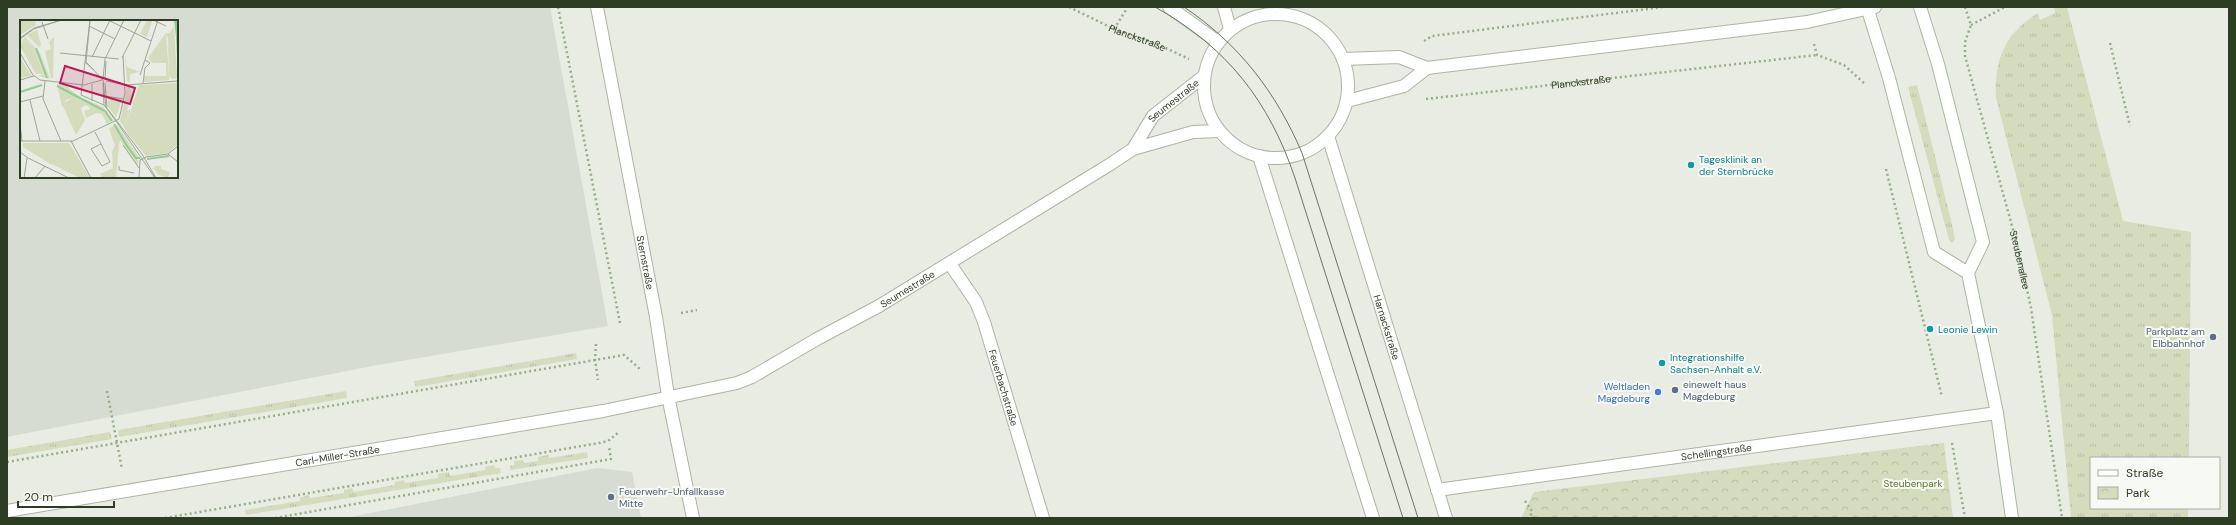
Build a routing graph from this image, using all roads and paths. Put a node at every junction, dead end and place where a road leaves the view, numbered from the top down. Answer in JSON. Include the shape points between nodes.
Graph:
{"nodes":[{"id":1,"x":558,"y":7,"type":"edge"},
{"id":2,"x":597,"y":7,"type":"edge"},
{"id":3,"x":1069,"y":7,"type":"edge"},
{"id":4,"x":1169,"y":7,"type":"edge"},
{"id":5,"x":1224,"y":7,"type":"edge"},
{"id":6,"x":1663,"y":7,"type":"edge"},
{"id":7,"x":1920,"y":7,"type":"edge"},
{"id":8,"x":1965,"y":7,"type":"edge"},
{"id":9,"x":2005,"y":7,"type":"edge"},
{"id":10,"x":1869,"y":8,"type":"edge"},
{"id":11,"x":1126,"y":10,"type":"dead end"},
{"id":12,"x":1296,"y":12,"type":"edge"},
{"id":13,"x":1971,"y":25,"type":"junction"},
{"id":14,"x":1114,"y":29,"type":"junction"},
{"id":15,"x":1230,"y":29,"type":"junction"},
{"id":16,"x":1218,"y":42,"type":"junction"},
{"id":17,"x":1421,"y":43,"type":"dead end"},
{"id":18,"x":2110,"y":43,"type":"dead end"},
{"id":19,"x":1814,"y":45,"type":"dead end"},
{"id":20,"x":1817,"y":55,"type":"junction"},
{"id":21,"x":1343,"y":59,"type":"junction"},
{"id":22,"x":1427,"y":68,"type":"junction"},
{"id":23,"x":1205,"y":71,"type":"junction"},
{"id":24,"x":1866,"y":84,"type":"dead end"},
{"id":25,"x":1420,"y":99,"type":"dead end"},
{"id":26,"x":1347,"y":101,"type":"junction"},
{"id":27,"x":2130,"y":126,"type":"dead end"},
{"id":28,"x":1219,"y":131,"type":"junction"},
{"id":29,"x":1328,"y":136,"type":"junction"},
{"id":30,"x":1133,"y":148,"type":"junction"},
{"id":31,"x":1259,"y":156,"type":"junction"},
{"id":32,"x":1884,"y":161,"type":"dead end"},
{"id":33,"x":950,"y":264,"type":"junction"},
{"id":34,"x":1968,"y":273,"type":"junction"},
{"id":35,"x":697,"y":310,"type":"dead end"},
{"id":36,"x":680,"y":313,"type":"dead end"},
{"id":37,"x":620,"y":323,"type":"dead end"},
{"id":38,"x":596,"y":344,"type":"dead end"},
{"id":39,"x":624,"y":355,"type":"dead end"},
{"id":40,"x":594,"y":360,"type":"junction"},
{"id":41,"x":598,"y":380,"type":"dead end"},
{"id":42,"x":107,"y":391,"type":"dead end"},
{"id":43,"x":668,"y":396,"type":"junction"},
{"id":44,"x":1944,"y":403,"type":"dead end"},
{"id":45,"x":1997,"y":413,"type":"junction"},
{"id":46,"x":117,"y":442,"type":"junction"},
{"id":47,"x":599,"y":443,"type":"dead end"},
{"id":48,"x":1952,"y":443,"type":"dead end"},
{"id":49,"x":609,"y":446,"type":"dead end"},
{"id":50,"x":7,"y":462,"type":"edge"},
{"id":51,"x":1437,"y":490,"type":"junction"},
{"id":52,"x":126,"y":491,"type":"junction"},
{"id":53,"x":7,"y":511,"type":"edge"},
{"id":54,"x":166,"y":518,"type":"edge"},
{"id":55,"x":275,"y":518,"type":"edge"},
{"id":56,"x":693,"y":518,"type":"edge"},
{"id":57,"x":1043,"y":518,"type":"edge"},
{"id":58,"x":1373,"y":518,"type":"edge"},
{"id":59,"x":1446,"y":518,"type":"edge"},
{"id":60,"x":1868,"y":518,"type":"edge"},
{"id":61,"x":1875,"y":518,"type":"edge"},
{"id":62,"x":1965,"y":518,"type":"edge"},
{"id":63,"x":2012,"y":518,"type":"edge"},
{"id":64,"x":2062,"y":518,"type":"edge"}],
"edges":[{"from":1,"to":37,"type":"path"},
{"from":2,"to":43,"type":"street","name":"Sternstraße","via":[[656,317]]},
{"from":3,"to":14,"type":"path","name":"Planckstraße"},
{"from":4,"to":16,"type":"street"},
{"from":5,"to":15,"type":"street"},
{"from":6,"to":17,"type":"path","via":[[1432,36]]},
{"from":7,"to":34,"type":"street","via":[[1938,64],[1983,242]]},
{"from":8,"to":13,"type":"path"},
{"from":9,"to":13,"type":"path"},
{"from":10,"to":22,"type":"street","via":[[1807,22]]},
{"from":10,"to":34,"type":"street","via":[[1934,252]]},
{"from":11,"to":14,"type":"path"},
{"from":12,"to":15,"type":"street","via":[[1262,15],[1245,20]]},
{"from":12,"to":21,"type":"street","via":[[1325,32]]},
{"from":13,"to":64,"type":"path","name":"Steubenallee","via":[[1965,42],[1965,56],[2018,244],[2031,308]]},
{"from":14,"to":23,"type":"path","name":"Planckstraße","via":[[1157,44]]},
{"from":15,"to":16,"type":"street"},
{"from":16,"to":23,"type":"street"},
{"from":18,"to":27,"type":"path"},
{"from":19,"to":20,"type":"path"},
{"from":20,"to":24,"type":"path","via":[[1844,65]]},
{"from":20,"to":25,"type":"path","name":"Planckstraße"},
{"from":21,"to":22,"type":"street","via":[[1399,57]]},
{"from":21,"to":26,"type":"street","via":[[1348,79]]},
{"from":22,"to":26,"type":"street","via":[[1404,86]]},
{"from":23,"to":28,"type":"street","via":[[1204,91],[1207,108]]},
{"from":23,"to":30,"type":"street","name":"Seumestraße","via":[[1153,116]]},
{"from":26,"to":29,"type":"street","via":[[1338,122]]},
{"from":28,"to":30,"type":"street","name":"Seumestraße","via":[[1187,133]]},
{"from":28,"to":31,"type":"street","via":[[1242,150]]},
{"from":29,"to":31,"type":"street","via":[[1311,149],[1295,156]]},
{"from":29,"to":51,"type":"street","name":"Harnackstraße"},
{"from":30,"to":33,"type":"street","name":"Seumestraße"},
{"from":31,"to":58,"type":"street"},
{"from":32,"to":44,"type":"path"},
{"from":33,"to":43,"type":"street","name":"Seumestraße","via":[[752,377],[737,383]]},
{"from":33,"to":57,"type":"street","name":"Feuerbachstraße","via":[[976,302],[984,322]]},
{"from":34,"to":45,"type":"street"},
{"from":35,"to":36,"type":"path"},
{"from":38,"to":40,"type":"path"},
{"from":39,"to":40,"type":"path"},
{"from":40,"to":41,"type":"path"},
{"from":40,"to":46,"type":"path","via":[[409,394]]},
{"from":42,"to":46,"type":"path"},
{"from":43,"to":52,"type":"street","name":"Carl-Miller-Straße","via":[[603,411]]},
{"from":43,"to":56,"type":"street","name":"Sternstraße"},
{"from":45,"to":51,"type":"street","name":"Schellingstraße"},
{"from":45,"to":63,"type":"street"},
{"from":46,"to":50,"type":"path"},
{"from":46,"to":52,"type":"path"},
{"from":47,"to":54,"type":"path"},
{"from":48,"to":62,"type":"path"},
{"from":49,"to":55,"type":"path","via":[[611,459]]},
{"from":51,"to":59,"type":"street","name":"Harnackstraße"},
{"from":52,"to":53,"type":"street","name":"Carl-Miller-Straße"},
{"from":60,"to":61,"type":"path"}]}
